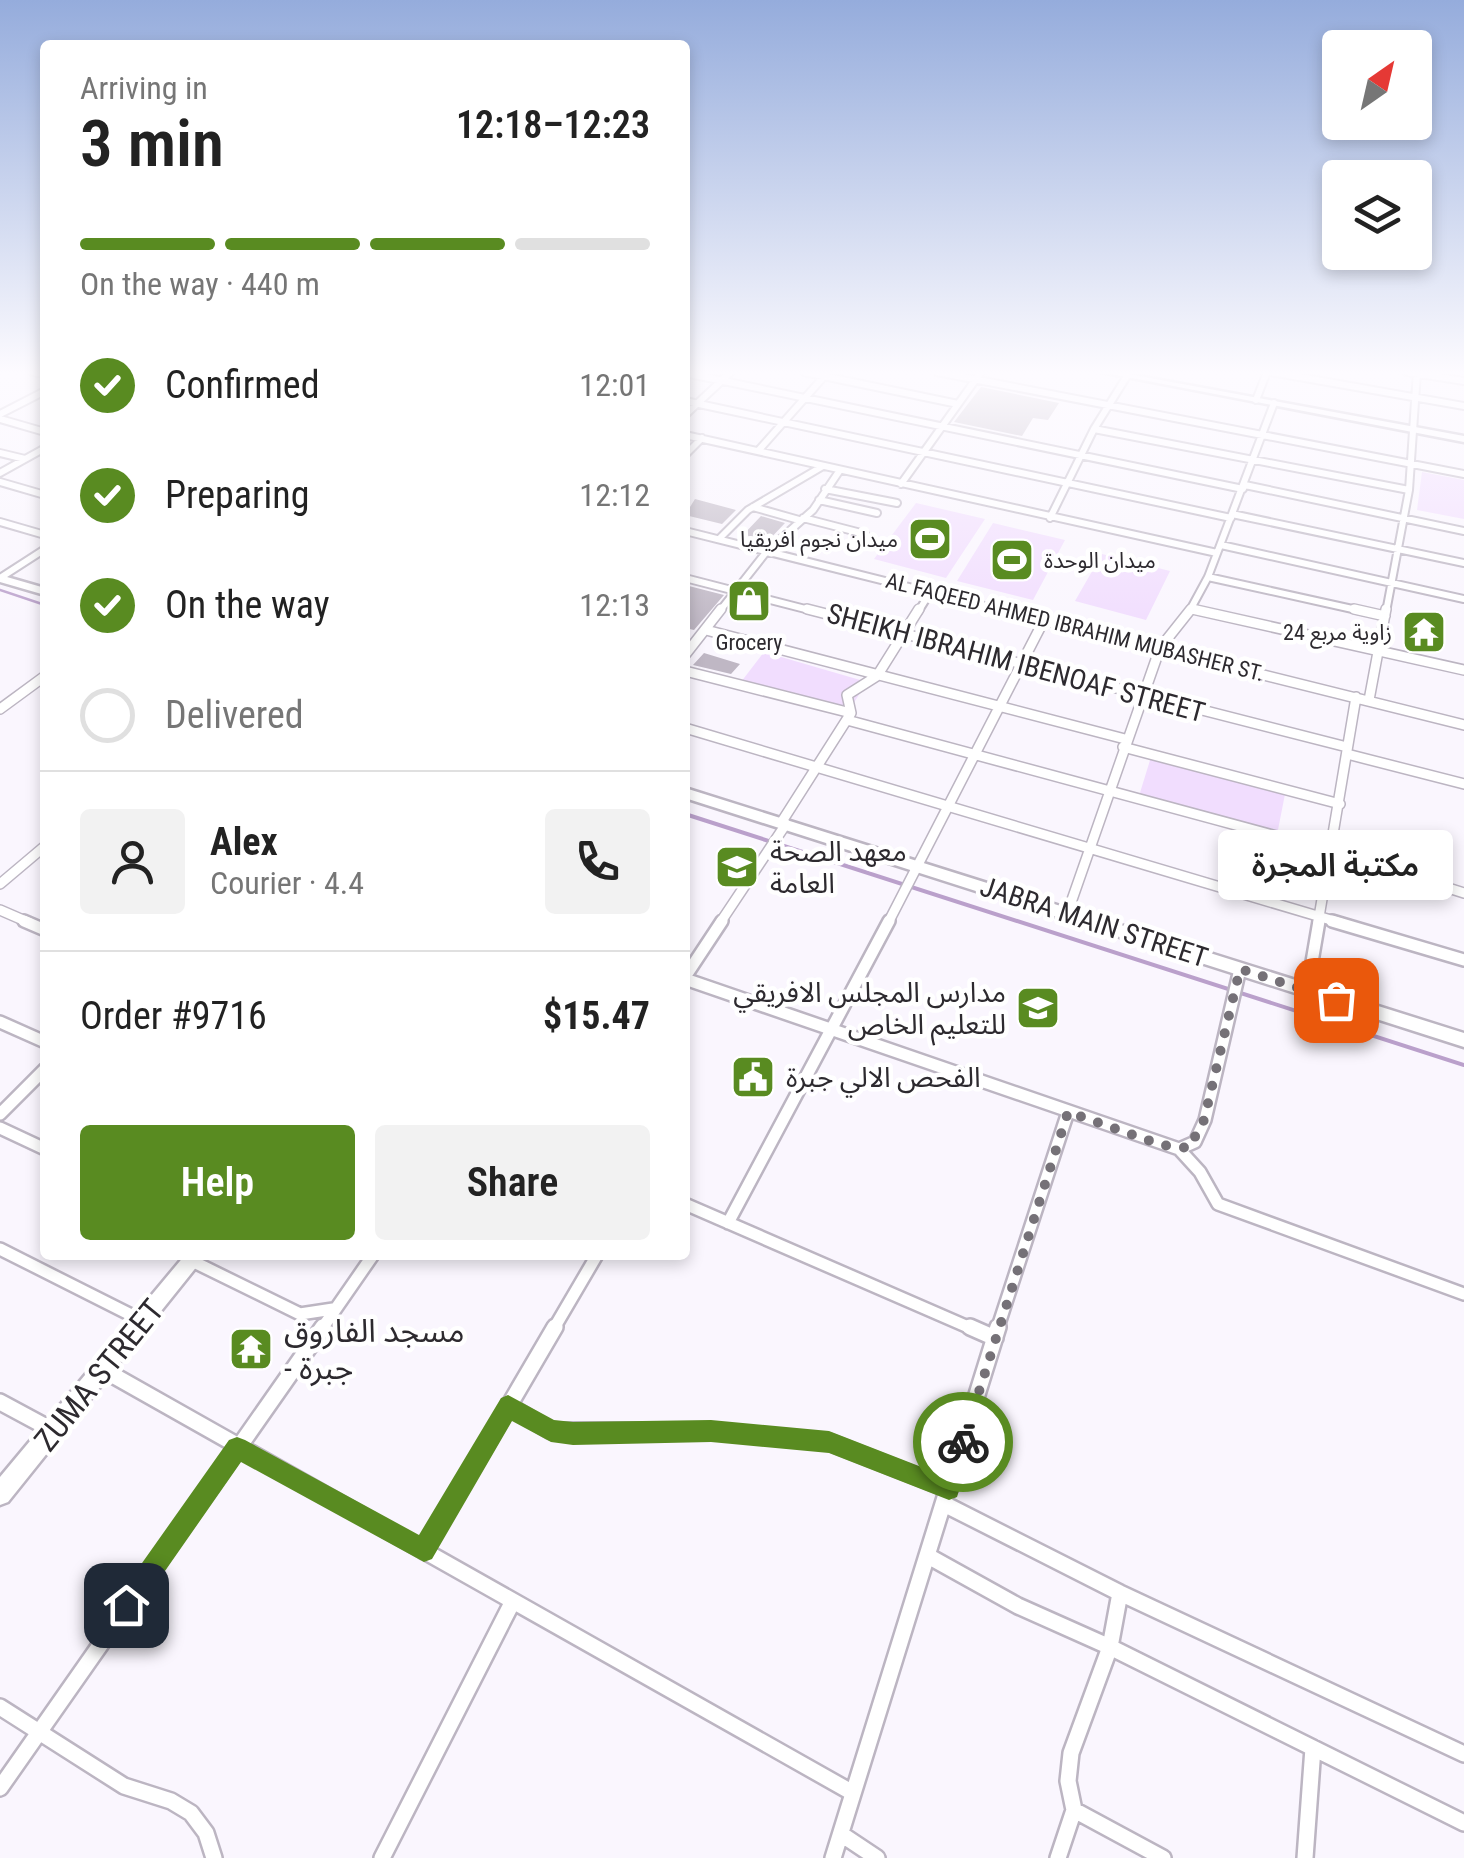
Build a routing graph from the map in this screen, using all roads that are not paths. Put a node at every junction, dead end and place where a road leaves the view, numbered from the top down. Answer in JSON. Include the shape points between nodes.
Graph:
{"nodes":[{"id":1,"x":25,"y":459,"type":"edge"},
{"id":2,"x":791,"y":459,"type":"edge"},
{"id":3,"x":918,"y":459,"type":"edge"},
{"id":4,"x":954,"y":459,"type":"edge"},
{"id":5,"x":1080,"y":459,"type":"edge"},
{"id":6,"x":1105,"y":459,"type":"edge"},
{"id":7,"x":1248,"y":459,"type":"edge"},
{"id":8,"x":1385,"y":459,"type":"edge"},
{"id":9,"x":1411,"y":459,"type":"edge"},
{"id":10,"x":1255,"y":460,"type":"junction"},
{"id":11,"x":1411,"y":464,"type":"junction"},
{"id":12,"x":823,"y":466,"type":"junction"},
{"id":13,"x":840,"y":470,"type":"junction"},
{"id":14,"x":0,"y":473,"type":"edge"},
{"id":15,"x":814,"y":473,"type":"junction"},
{"id":16,"x":1464,"y":474,"type":"edge"},
{"id":17,"x":832,"y":478,"type":"junction"},
{"id":18,"x":884,"y":480,"type":"junction"},
{"id":19,"x":0,"y":482,"type":"edge"},
{"id":20,"x":901,"y":484,"type":"junction"},
{"id":21,"x":1069,"y":484,"type":"junction"},
{"id":22,"x":1244,"y":487,"type":"junction"},
{"id":23,"x":825,"y":489,"type":"junction"},
{"id":24,"x":1409,"y":490,"type":"junction"},
{"id":25,"x":40,"y":494,"type":"edge"},
{"id":26,"x":868,"y":499,"type":"junction"},
{"id":27,"x":819,"y":500,"type":"junction"},
{"id":28,"x":898,"y":503,"type":"dead end"},
{"id":29,"x":753,"y":506,"type":"junction"},
{"id":30,"x":877,"y":513,"type":"dead end"},
{"id":31,"x":1232,"y":516,"type":"junction"},
{"id":32,"x":1050,"y":518,"type":"junction"},
{"id":33,"x":1404,"y":518,"type":"junction"},
{"id":34,"x":801,"y":519,"type":"junction"},
{"id":35,"x":0,"y":522,"type":"edge"},
{"id":36,"x":1464,"y":531,"type":"edge"},
{"id":37,"x":690,"y":532,"type":"edge"},
{"id":38,"x":40,"y":534,"type":"edge"},
{"id":39,"x":866,"y":534,"type":"dead end"},
{"id":40,"x":719,"y":539,"type":"junction"},
{"id":41,"x":1395,"y":547,"type":"junction"},
{"id":42,"x":1219,"y":549,"type":"junction"},
{"id":43,"x":768,"y":551,"type":"junction"},
{"id":44,"x":40,"y":552,"type":"edge"},
{"id":45,"x":1464,"y":563,"type":"edge"},
{"id":46,"x":1208,"y":577,"type":"junction"},
{"id":47,"x":0,"y":578,"type":"edge"},
{"id":48,"x":690,"y":579,"type":"edge"},
{"id":49,"x":1390,"y":582,"type":"junction"},
{"id":50,"x":40,"y":590,"type":"edge"},
{"id":51,"x":738,"y":591,"type":"junction"},
{"id":52,"x":930,"y":592,"type":"junction"},
{"id":53,"x":1464,"y":599,"type":"edge"},
{"id":54,"x":1191,"y":610,"type":"junction"},
{"id":55,"x":1386,"y":616,"type":"junction"},
{"id":56,"x":1044,"y":620,"type":"junction"},
{"id":57,"x":706,"y":630,"type":"junction"},
{"id":58,"x":903,"y":635,"type":"junction"},
{"id":59,"x":1160,"y":648,"type":"junction"},
{"id":60,"x":690,"y":649,"type":"edge"},
{"id":61,"x":1379,"y":651,"type":"junction"},
{"id":62,"x":1021,"y":665,"type":"junction"},
{"id":63,"x":1464,"y":670,"type":"edge"},
{"id":64,"x":690,"y":671,"type":"edge"},
{"id":65,"x":877,"y":676,"type":"junction"},
{"id":66,"x":40,"y":680,"type":"edge"},
{"id":67,"x":1140,"y":697,"type":"junction"},
{"id":68,"x":1356,"y":697,"type":"junction"},
{"id":69,"x":1369,"y":700,"type":"junction"},
{"id":70,"x":0,"y":708,"type":"edge"},
{"id":71,"x":1000,"y":708,"type":"junction"},
{"id":72,"x":849,"y":717,"type":"junction"},
{"id":73,"x":1464,"y":725,"type":"edge"},
{"id":74,"x":690,"y":729,"type":"edge"},
{"id":75,"x":1124,"y":743,"type":"junction"},
{"id":76,"x":1347,"y":751,"type":"junction"},
{"id":77,"x":977,"y":756,"type":"junction"},
{"id":78,"x":816,"y":766,"type":"junction"},
{"id":79,"x":1464,"y":784,"type":"edge"},
{"id":80,"x":1109,"y":791,"type":"junction"},
{"id":81,"x":690,"y":795,"type":"edge"},
{"id":82,"x":1340,"y":804,"type":"junction"},
{"id":83,"x":949,"y":807,"type":"junction"},
{"id":84,"x":783,"y":824,"type":"junction"},
{"id":85,"x":1090,"y":848,"type":"junction"},
{"id":86,"x":40,"y":850,"type":"edge"},
{"id":87,"x":1332,"y":852,"type":"junction"},
{"id":88,"x":916,"y":866,"type":"junction"},
{"id":89,"x":0,"y":884,"type":"edge"},
{"id":90,"x":1464,"y":893,"type":"edge"},
{"id":91,"x":0,"y":910,"type":"edge"},
{"id":92,"x":1067,"y":914,"type":"junction"},
{"id":93,"x":1322,"y":917,"type":"junction"},
{"id":94,"x":40,"y":928,"type":"edge"},
{"id":95,"x":1464,"y":960,"type":"edge"},
{"id":96,"x":1240,"y":969,"type":"junction"},
{"id":97,"x":690,"y":970,"type":"edge"},
{"id":98,"x":690,"y":980,"type":"edge"},
{"id":99,"x":1308,"y":990,"type":"junction"},
{"id":100,"x":0,"y":1022,"type":"edge"},
{"id":101,"x":831,"y":1027,"type":"junction"},
{"id":102,"x":40,"y":1040,"type":"edge"},
{"id":103,"x":1464,"y":1040,"type":"edge"},
{"id":104,"x":40,"y":1075,"type":"edge"},
{"id":105,"x":1068,"y":1112,"type":"junction"},
{"id":106,"x":0,"y":1114,"type":"edge"},
{"id":107,"x":0,"y":1128,"type":"edge"},
{"id":108,"x":40,"y":1147,"type":"edge"},
{"id":109,"x":1180,"y":1149,"type":"junction"},
{"id":110,"x":690,"y":1206,"type":"edge"},
{"id":111,"x":728,"y":1223,"type":"junction"},
{"id":112,"x":0,"y":1249,"type":"edge"},
{"id":113,"x":193,"y":1260,"type":"edge"},
{"id":114,"x":199,"y":1260,"type":"edge"},
{"id":115,"x":369,"y":1260,"type":"edge"},
{"id":116,"x":594,"y":1260,"type":"edge"},
{"id":117,"x":1464,"y":1294,"type":"edge"},
{"id":118,"x":334,"y":1309,"type":"junction"},
{"id":119,"x":142,"y":1321,"type":"junction"},
{"id":120,"x":995,"y":1338,"type":"junction"},
{"id":121,"x":102,"y":1370,"type":"junction"},
{"id":122,"x":0,"y":1402,"type":"edge"},
{"id":123,"x":508,"y":1406,"type":"junction"},
{"id":124,"x":53,"y":1431,"type":"junction"},
{"id":125,"x":237,"y":1448,"type":"junction"},
{"id":126,"x":0,"y":1494,"type":"edge"},
{"id":127,"x":946,"y":1496,"type":"junction"},
{"id":128,"x":424,"y":1550,"type":"junction"},
{"id":129,"x":928,"y":1556,"type":"junction"},
{"id":130,"x":1120,"y":1593,"type":"junction"},
{"id":131,"x":512,"y":1603,"type":"junction"},
{"id":132,"x":1110,"y":1647,"type":"junction"},
{"id":133,"x":0,"y":1706,"type":"edge"},
{"id":134,"x":38,"y":1731,"type":"junction"},
{"id":135,"x":1313,"y":1748,"type":"junction"},
{"id":136,"x":1464,"y":1754,"type":"edge"},
{"id":137,"x":0,"y":1788,"type":"edge"},
{"id":138,"x":853,"y":1793,"type":"junction"},
{"id":139,"x":1074,"y":1810,"type":"junction"},
{"id":140,"x":1464,"y":1824,"type":"edge"},
{"id":141,"x":841,"y":1834,"type":"junction"},
{"id":142,"x":214,"y":1858,"type":"edge"},
{"id":143,"x":382,"y":1858,"type":"edge"},
{"id":144,"x":833,"y":1858,"type":"edge"},
{"id":145,"x":877,"y":1858,"type":"edge"},
{"id":146,"x":1058,"y":1858,"type":"edge"},
{"id":147,"x":1163,"y":1858,"type":"edge"},
{"id":148,"x":1306,"y":1858,"type":"edge"}],
"edges":[{"from":1,"to":14,"type":"street"},
{"from":2,"to":12,"type":"street"},
{"from":3,"to":20,"type":"street"},
{"from":4,"to":21,"type":"street"},
{"from":5,"to":21,"type":"street"},
{"from":6,"to":22,"type":"street"},
{"from":7,"to":10,"type":"street"},
{"from":8,"to":11,"type":"street"},
{"from":9,"to":11,"type":"street"},
{"from":10,"to":22,"type":"street"},
{"from":10,"to":24,"type":"street"},
{"from":11,"to":16,"type":"street"},
{"from":11,"to":24,"type":"street"},
{"from":12,"to":13,"type":"street"},
{"from":12,"to":15,"type":"street"},
{"from":13,"to":17,"type":"street"},
{"from":13,"to":18,"type":"street"},
{"from":15,"to":17,"type":"street"},
{"from":15,"to":29,"type":"street"},
{"from":17,"to":23,"type":"street"},
{"from":18,"to":20,"type":"street"},
{"from":18,"to":26,"type":"street"},
{"from":19,"to":25,"type":"street"},
{"from":20,"to":32,"type":"street"},
{"from":21,"to":31,"type":"street"},
{"from":21,"to":32,"type":"street"},
{"from":22,"to":31,"type":"street"},
{"from":22,"to":33,"type":"street"},
{"from":23,"to":26,"type":"street"},
{"from":23,"to":27,"type":"street"},
{"from":24,"to":33,"type":"street"},
{"from":26,"to":28,"type":"street"},
{"from":27,"to":30,"type":"street"},
{"from":27,"to":34,"type":"street"},
{"from":29,"to":34,"type":"street"},
{"from":29,"to":40,"type":"street"},
{"from":31,"to":41,"type":"street"},
{"from":31,"to":42,"type":"street"},
{"from":32,"to":42,"type":"street"},
{"from":33,"to":36,"type":"street"},
{"from":33,"to":41,"type":"street"},
{"from":34,"to":39,"type":"street"},
{"from":34,"to":43,"type":"street"},
{"from":35,"to":38,"type":"street"},
{"from":37,"to":40,"type":"street","name":"AL FAQEED AHMED IBRAHIM MUBASHER ST."},
{"from":40,"to":43,"type":"street","name":"AL FAQEED AHMED IBRAHIM MUBASHER ST."},
{"from":41,"to":45,"type":"street"},
{"from":41,"to":49,"type":"street"},
{"from":42,"to":46,"type":"street"},
{"from":42,"to":49,"type":"street"},
{"from":43,"to":51,"type":"street"},
{"from":43,"to":52,"type":"street","name":"AL FAQEED AHMED IBRAHIM MUBASHER ST."},
{"from":44,"to":47,"type":"street"},
{"from":46,"to":54,"type":"street"},
{"from":46,"to":55,"type":"street"},
{"from":47,"to":50,"type":"main road"},
{"from":48,"to":51,"type":"street","name":"SHEIKH IBRAHIM IBENOAF STREET"},
{"from":49,"to":53,"type":"street"},
{"from":49,"to":55,"type":"street"},
{"from":51,"to":57,"type":"street"},
{"from":51,"to":58,"type":"street","name":"SHEIKH IBRAHIM IBENOAF STREET"},
{"from":52,"to":56,"type":"street","name":"AL FAQEED AHMED IBRAHIM MUBASHER ST."},
{"from":52,"to":58,"type":"street"},
{"from":54,"to":59,"type":"street"},
{"from":54,"to":61,"type":"street"},
{"from":55,"to":61,"type":"street"},
{"from":56,"to":59,"type":"street","name":"AL FAQEED AHMED IBRAHIM MUBASHER ST."},
{"from":56,"to":62,"type":"street"},
{"from":57,"to":60,"type":"street"},
{"from":57,"to":65,"type":"street"},
{"from":58,"to":62,"type":"street","name":"SHEIKH IBRAHIM IBENOAF STREET"},
{"from":58,"to":65,"type":"street"},
{"from":59,"to":67,"type":"street"},
{"from":59,"to":68,"type":"street","name":"AL FAQEED AHMED IBRAHIM MUBASHER ST."},
{"from":61,"to":63,"type":"street"},
{"from":61,"to":69,"type":"street"},
{"from":62,"to":67,"type":"street","name":"SHEIKH IBRAHIM IBENOAF STREET"},
{"from":62,"to":71,"type":"street"},
{"from":64,"to":72,"type":"street"},
{"from":65,"to":71,"type":"street"},
{"from":65,"to":72,"type":"street","via":[[847,695]]},
{"from":66,"to":70,"type":"street"},
{"from":67,"to":75,"type":"street"},
{"from":67,"to":76,"type":"street","name":"SHEIKH IBRAHIM IBENOAF STREET"},
{"from":68,"to":69,"type":"street","name":"AL FAQEED AHMED IBRAHIM MUBASHER ST."},
{"from":68,"to":76,"type":"street"},
{"from":69,"to":73,"type":"street","name":"AL FAQEED AHMED IBRAHIM MUBASHER ST."},
{"from":71,"to":75,"type":"street"},
{"from":71,"to":77,"type":"street"},
{"from":72,"to":77,"type":"street"},
{"from":72,"to":78,"type":"street"},
{"from":74,"to":78,"type":"street"},
{"from":75,"to":80,"type":"street"},
{"from":75,"to":82,"type":"street"},
{"from":76,"to":79,"type":"street","name":"SHEIKH IBRAHIM IBENOAF STREET"},
{"from":76,"to":82,"type":"street"},
{"from":77,"to":80,"type":"street"},
{"from":77,"to":83,"type":"street"},
{"from":78,"to":83,"type":"street"},
{"from":78,"to":84,"type":"street"},
{"from":80,"to":85,"type":"street"},
{"from":80,"to":87,"type":"street"},
{"from":81,"to":84,"type":"main road","name":"JABRA MAIN STREET"},
{"from":82,"to":87,"type":"street"},
{"from":83,"to":85,"type":"street"},
{"from":83,"to":88,"type":"street"},
{"from":84,"to":88,"type":"main road","name":"JABRA MAIN STREET"},
{"from":84,"to":97,"type":"street"},
{"from":85,"to":92,"type":"street"},
{"from":85,"to":93,"type":"street"},
{"from":86,"to":89,"type":"street"},
{"from":87,"to":90,"type":"street"},
{"from":87,"to":93,"type":"street"},
{"from":88,"to":92,"type":"main road","name":"JABRA MAIN STREET"},
{"from":88,"to":101,"type":"street"},
{"from":91,"to":94,"type":"street"},
{"from":92,"to":96,"type":"main road","name":"JABRA MAIN STREET"},
{"from":93,"to":95,"type":"street"},
{"from":93,"to":99,"type":"street"},
{"from":96,"to":99,"type":"main road","name":"JABRA MAIN STREET"},
{"from":96,"to":109,"type":"street","via":[[1204,1120],[1195,1142]]},
{"from":98,"to":101,"type":"street"},
{"from":99,"to":103,"type":"main road","name":"JABRA MAIN STREET"},
{"from":100,"to":102,"type":"street"},
{"from":101,"to":105,"type":"street"},
{"from":101,"to":111,"type":"street"},
{"from":104,"to":106,"type":"street"},
{"from":105,"to":109,"type":"street"},
{"from":105,"to":120,"type":"street"},
{"from":107,"to":108,"type":"street"},
{"from":109,"to":117,"type":"street","via":[[1218,1204]]},
{"from":110,"to":111,"type":"street"},
{"from":111,"to":120,"type":"street"},
{"from":112,"to":119,"type":"street"},
{"from":113,"to":119,"type":"main road","name":"ZUMA STREET"},
{"from":114,"to":118,"type":"street","via":[[300,1314]]},
{"from":115,"to":118,"type":"street"},
{"from":116,"to":123,"type":"street"},
{"from":118,"to":125,"type":"street"},
{"from":119,"to":121,"type":"main road","name":"ZUMA STREET"},
{"from":120,"to":127,"type":"street"},
{"from":121,"to":124,"type":"main road","name":"ZUMA STREET"},
{"from":121,"to":125,"type":"street"},
{"from":122,"to":124,"type":"street"},
{"from":123,"to":127,"type":"street","via":[[551,1431],[573,1434],[711,1431],[829,1442]]},
{"from":123,"to":128,"type":"street"},
{"from":124,"to":126,"type":"main road","name":"ZUMA STREET"},
{"from":125,"to":128,"type":"street"},
{"from":125,"to":134,"type":"street"},
{"from":127,"to":129,"type":"street"},
{"from":127,"to":130,"type":"street"},
{"from":128,"to":131,"type":"street"},
{"from":129,"to":132,"type":"street"},
{"from":129,"to":138,"type":"street"},
{"from":130,"to":132,"type":"street"},
{"from":130,"to":136,"type":"street"},
{"from":131,"to":138,"type":"street"},
{"from":131,"to":143,"type":"street"},
{"from":132,"to":135,"type":"street"},
{"from":132,"to":139,"type":"street","via":[[1071,1753]]},
{"from":133,"to":134,"type":"street"},
{"from":134,"to":137,"type":"street"},
{"from":134,"to":142,"type":"street","via":[[124,1786],[191,1813]]},
{"from":135,"to":140,"type":"street"},
{"from":135,"to":148,"type":"street"},
{"from":138,"to":141,"type":"street"},
{"from":139,"to":146,"type":"street"},
{"from":139,"to":147,"type":"street"},
{"from":141,"to":144,"type":"street"},
{"from":141,"to":145,"type":"street"}]}
